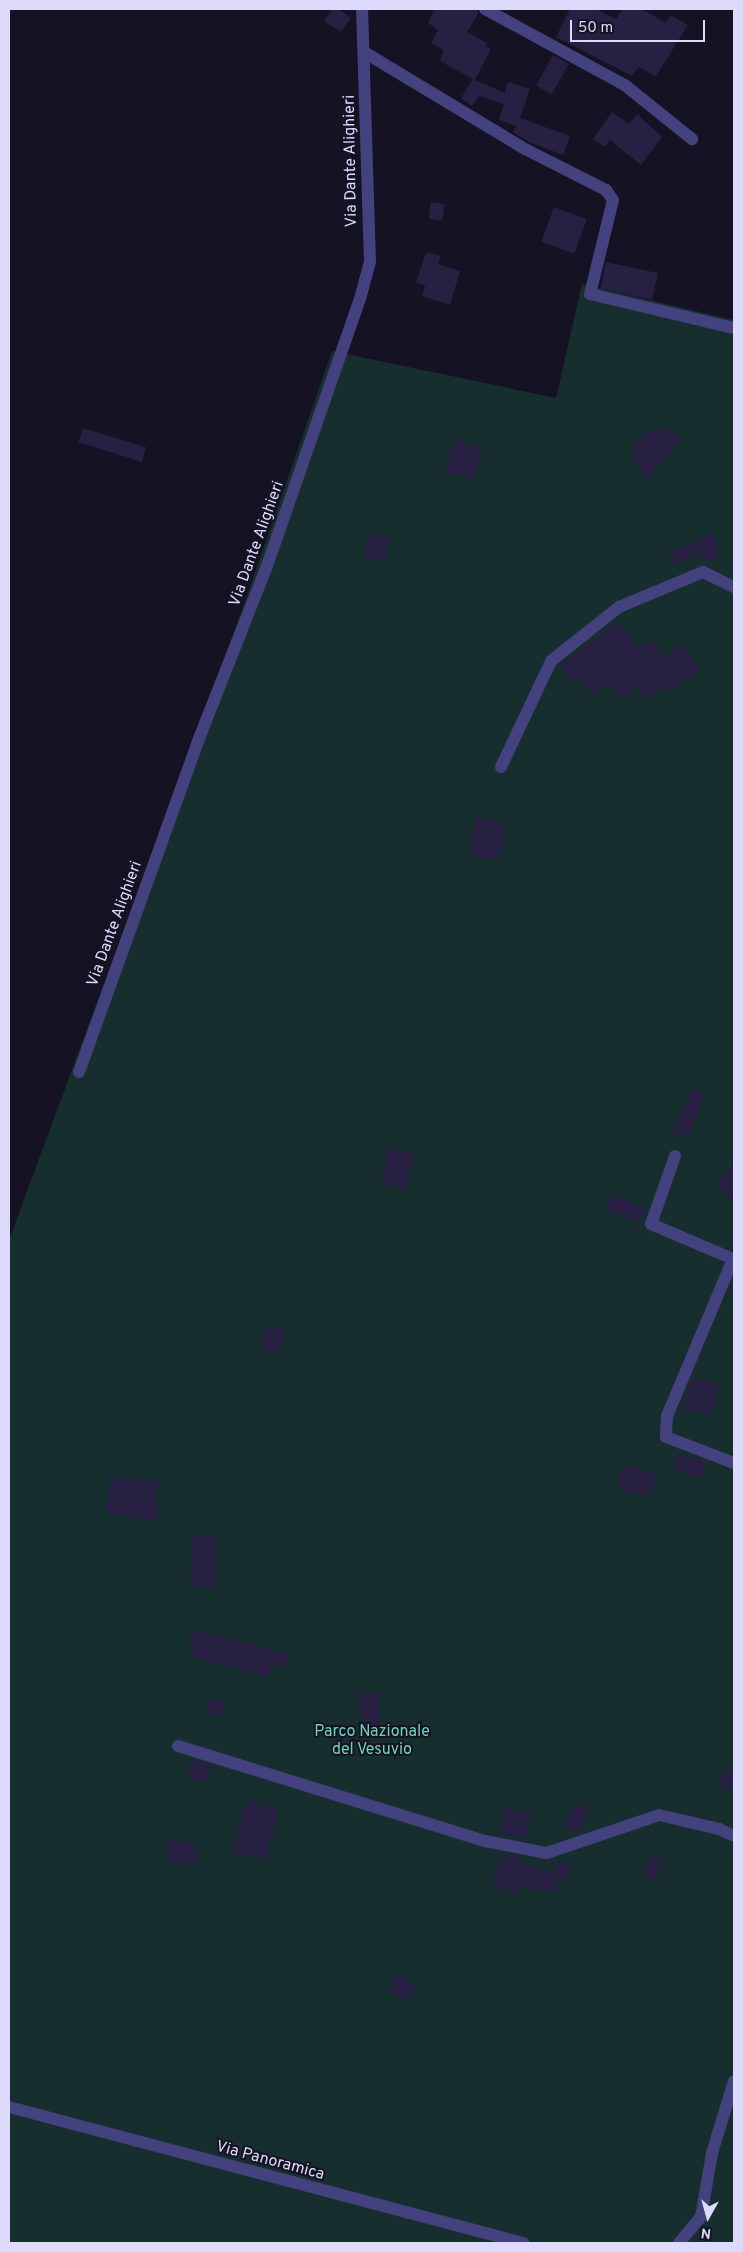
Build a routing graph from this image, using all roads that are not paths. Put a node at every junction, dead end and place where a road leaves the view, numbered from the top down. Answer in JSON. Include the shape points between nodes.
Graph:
{"nodes":[{"id":1,"x":362,"y":9,"type":"edge"},
{"id":2,"x":485,"y":9,"type":"edge"},
{"id":3,"x":364,"y":52,"type":"junction"},
{"id":4,"x":692,"y":139,"type":"dead end"},
{"id":5,"x":734,"y":328,"type":"edge"},
{"id":6,"x":734,"y":586,"type":"edge"},
{"id":7,"x":501,"y":767,"type":"dead end"},
{"id":8,"x":79,"y":1072,"type":"dead end"},
{"id":9,"x":675,"y":1156,"type":"dead end"},
{"id":10,"x":734,"y":1464,"type":"edge"},
{"id":11,"x":178,"y":1746,"type":"dead end"},
{"id":12,"x":734,"y":1836,"type":"edge"},
{"id":13,"x":734,"y":2081,"type":"edge"},
{"id":14,"x":9,"y":2107,"type":"edge"},
{"id":15,"x":523,"y":2243,"type":"edge"},
{"id":16,"x":679,"y":2243,"type":"edge"}],
"edges":[{"from":1,"to":3,"type":"street","name":"Via Dante Alighieri"},
{"from":2,"to":4,"type":"street","via":[[626,86]]},
{"from":3,"to":5,"type":"street","via":[[525,149],[606,190],[612,200],[590,294]]},
{"from":3,"to":8,"type":"street","name":"Via Dante Alighieri","via":[[370,262],[360,299],[268,563],[200,736]]},
{"from":6,"to":7,"type":"street","via":[[703,572],[611,613],[551,661]]},
{"from":9,"to":10,"type":"street","via":[[651,1224],[733,1259],[667,1416],[666,1437]]},
{"from":11,"to":12,"type":"street","via":[[485,1841],[547,1853],[659,1814],[719,1828]]},
{"from":13,"to":16,"type":"street","via":[[712,2153],[701,2216]]},
{"from":14,"to":15,"type":"street","name":"Via Panoramica"}]}
